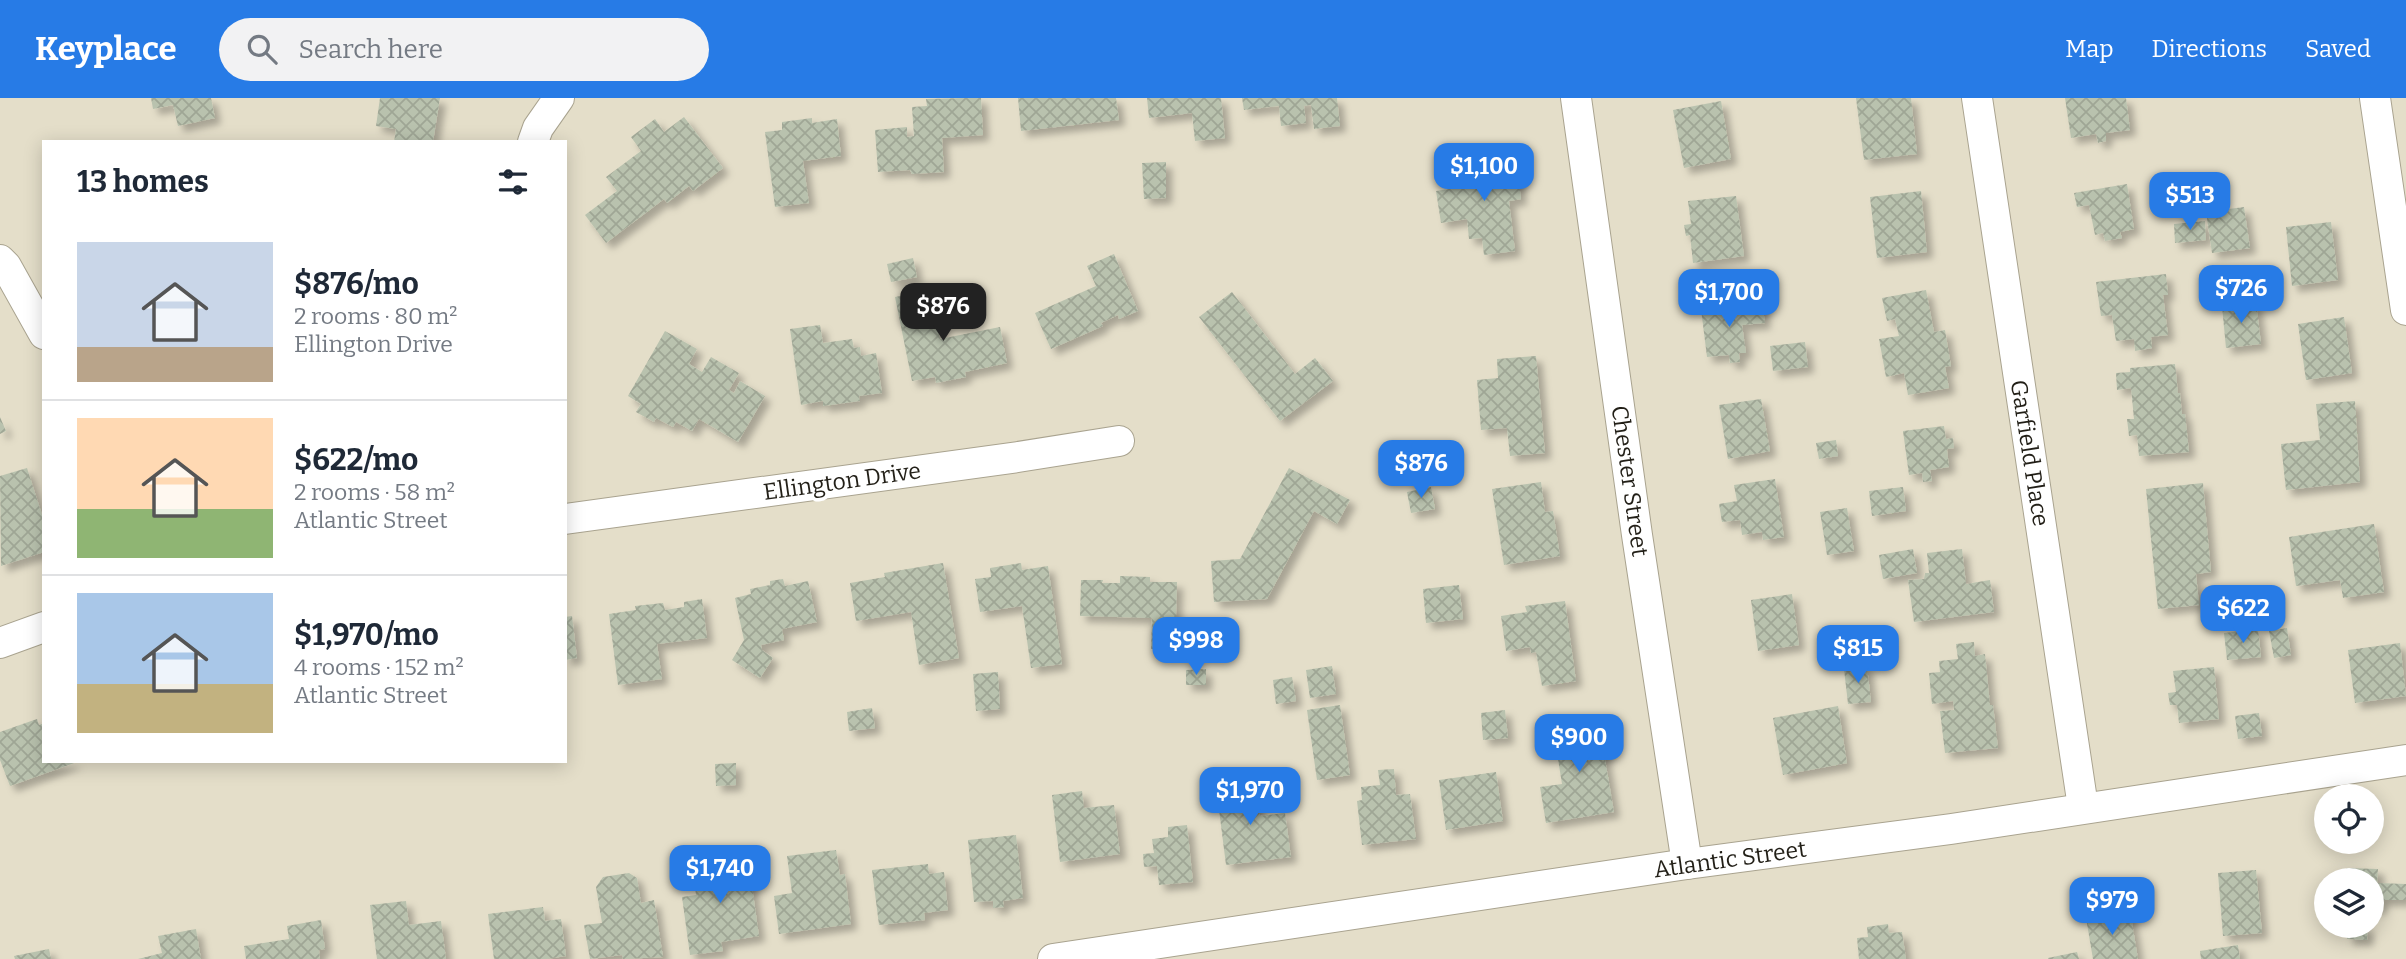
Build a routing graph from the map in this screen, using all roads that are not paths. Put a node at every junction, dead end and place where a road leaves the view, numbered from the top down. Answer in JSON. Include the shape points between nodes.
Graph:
{"nodes":[{"id":1,"x":559,"y":98,"type":"edge"},
{"id":2,"x":1576,"y":98,"type":"edge"},
{"id":3,"x":1977,"y":98,"type":"edge"},
{"id":4,"x":2375,"y":98,"type":"edge"},
{"id":5,"x":534,"y":140,"type":"edge"},
{"id":6,"x":0,"y":260,"type":"edge"},
{"id":7,"x":2406,"y":310,"type":"edge"},
{"id":8,"x":42,"y":330,"type":"edge"},
{"id":9,"x":1119,"y":441,"type":"dead end"},
{"id":10,"x":567,"y":519,"type":"edge"},
{"id":11,"x":42,"y":628,"type":"edge"},
{"id":12,"x":0,"y":643,"type":"edge"},
{"id":13,"x":2406,"y":760,"type":"edge"},
{"id":14,"x":2083,"y":807,"type":"junction"},
{"id":15,"x":1687,"y":864,"type":"junction"},
{"id":16,"x":1053,"y":959,"type":"edge"}],
"edges":[{"from":1,"to":5,"type":"street"},
{"from":2,"to":15,"type":"street","name":"Chester Street"},
{"from":3,"to":14,"type":"street","name":"Garfield Place"},
{"from":4,"to":7,"type":"street"},
{"from":6,"to":8,"type":"street"},
{"from":9,"to":10,"type":"street","name":"Ellington Drive"},
{"from":11,"to":12,"type":"street"},
{"from":13,"to":14,"type":"street","name":"Atlantic Street"},
{"from":14,"to":15,"type":"street","name":"Atlantic Street"},
{"from":15,"to":16,"type":"street","name":"Atlantic Street"}]}
